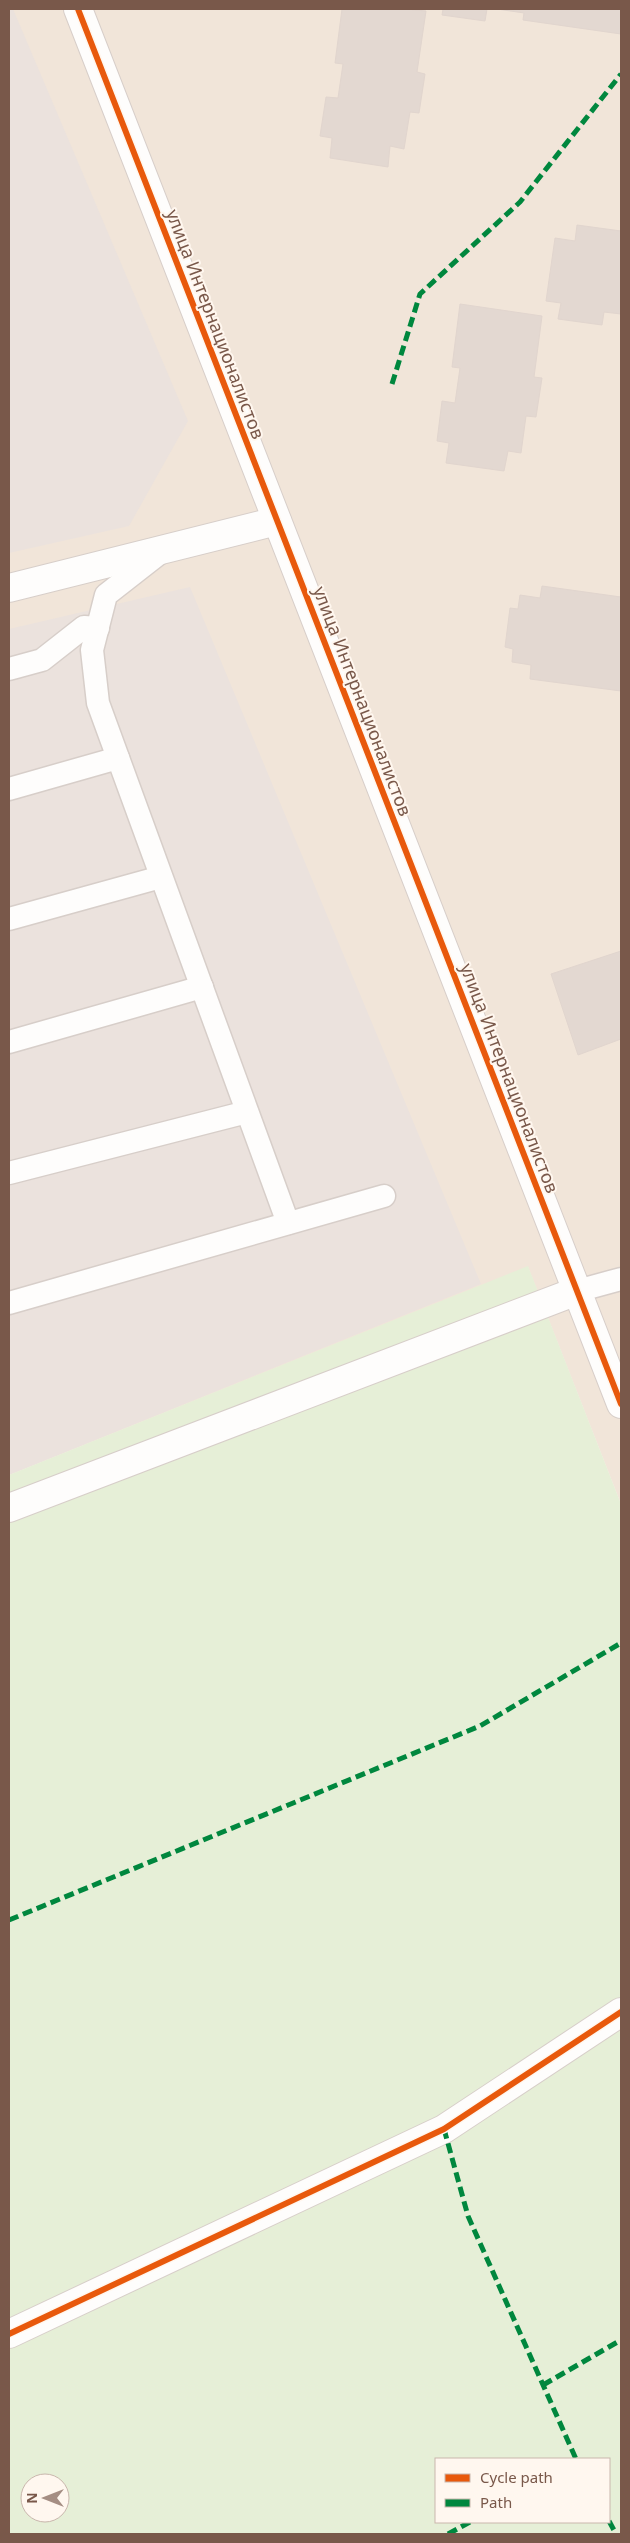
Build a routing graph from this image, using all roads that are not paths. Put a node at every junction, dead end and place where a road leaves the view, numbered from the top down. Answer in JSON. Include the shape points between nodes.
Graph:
{"nodes":[{"id":1,"x":78,"y":9,"type":"edge"},
{"id":2,"x":277,"y":521,"type":"junction"},
{"id":3,"x":166,"y":549,"type":"junction"},
{"id":4,"x":9,"y":588,"type":"edge"},
{"id":5,"x":98,"y":628,"type":"junction"},
{"id":6,"x":9,"y":669,"type":"edge"},
{"id":7,"x":118,"y":758,"type":"junction"},
{"id":8,"x":9,"y":789,"type":"edge"},
{"id":9,"x":161,"y":876,"type":"junction"},
{"id":10,"x":9,"y":919,"type":"edge"},
{"id":11,"x":202,"y":987,"type":"junction"},
{"id":12,"x":9,"y":1042,"type":"edge"},
{"id":13,"x":247,"y":1112,"type":"junction"},
{"id":14,"x":9,"y":1173,"type":"edge"},
{"id":15,"x":384,"y":1196,"type":"dead end"},
{"id":16,"x":288,"y":1223,"type":"junction"},
{"id":17,"x":621,"y":1279,"type":"edge"},
{"id":18,"x":577,"y":1291,"type":"junction"},
{"id":19,"x":9,"y":1303,"type":"edge"},
{"id":20,"x":621,"y":1404,"type":"edge"},
{"id":21,"x":9,"y":1508,"type":"edge"},
{"id":22,"x":621,"y":2012,"type":"edge"},
{"id":23,"x":9,"y":2334,"type":"edge"}],
"edges":[{"from":1,"to":2,"type":"street","name":"улица Интернационалистов"},
{"from":2,"to":3,"type":"street"},
{"from":2,"to":18,"type":"street","name":"улица Интернационалистов"},
{"from":3,"to":4,"type":"street"},
{"from":3,"to":5,"type":"lane","via":[[106,594]]},
{"from":5,"to":6,"type":"lane","via":[[84,627],[42,660]]},
{"from":5,"to":7,"type":"lane","via":[[92,650],[98,704]]},
{"from":7,"to":8,"type":"lane"},
{"from":7,"to":9,"type":"lane"},
{"from":9,"to":10,"type":"lane"},
{"from":9,"to":11,"type":"lane"},
{"from":11,"to":12,"type":"lane"},
{"from":11,"to":13,"type":"lane"},
{"from":13,"to":14,"type":"lane"},
{"from":13,"to":16,"type":"lane"},
{"from":15,"to":16,"type":"lane"},
{"from":16,"to":19,"type":"lane"},
{"from":17,"to":18,"type":"lane"},
{"from":18,"to":20,"type":"street","name":"улица Интернационалистов"},
{"from":18,"to":21,"type":"street"},
{"from":22,"to":23,"type":"street","via":[[444,2129]]}]}
